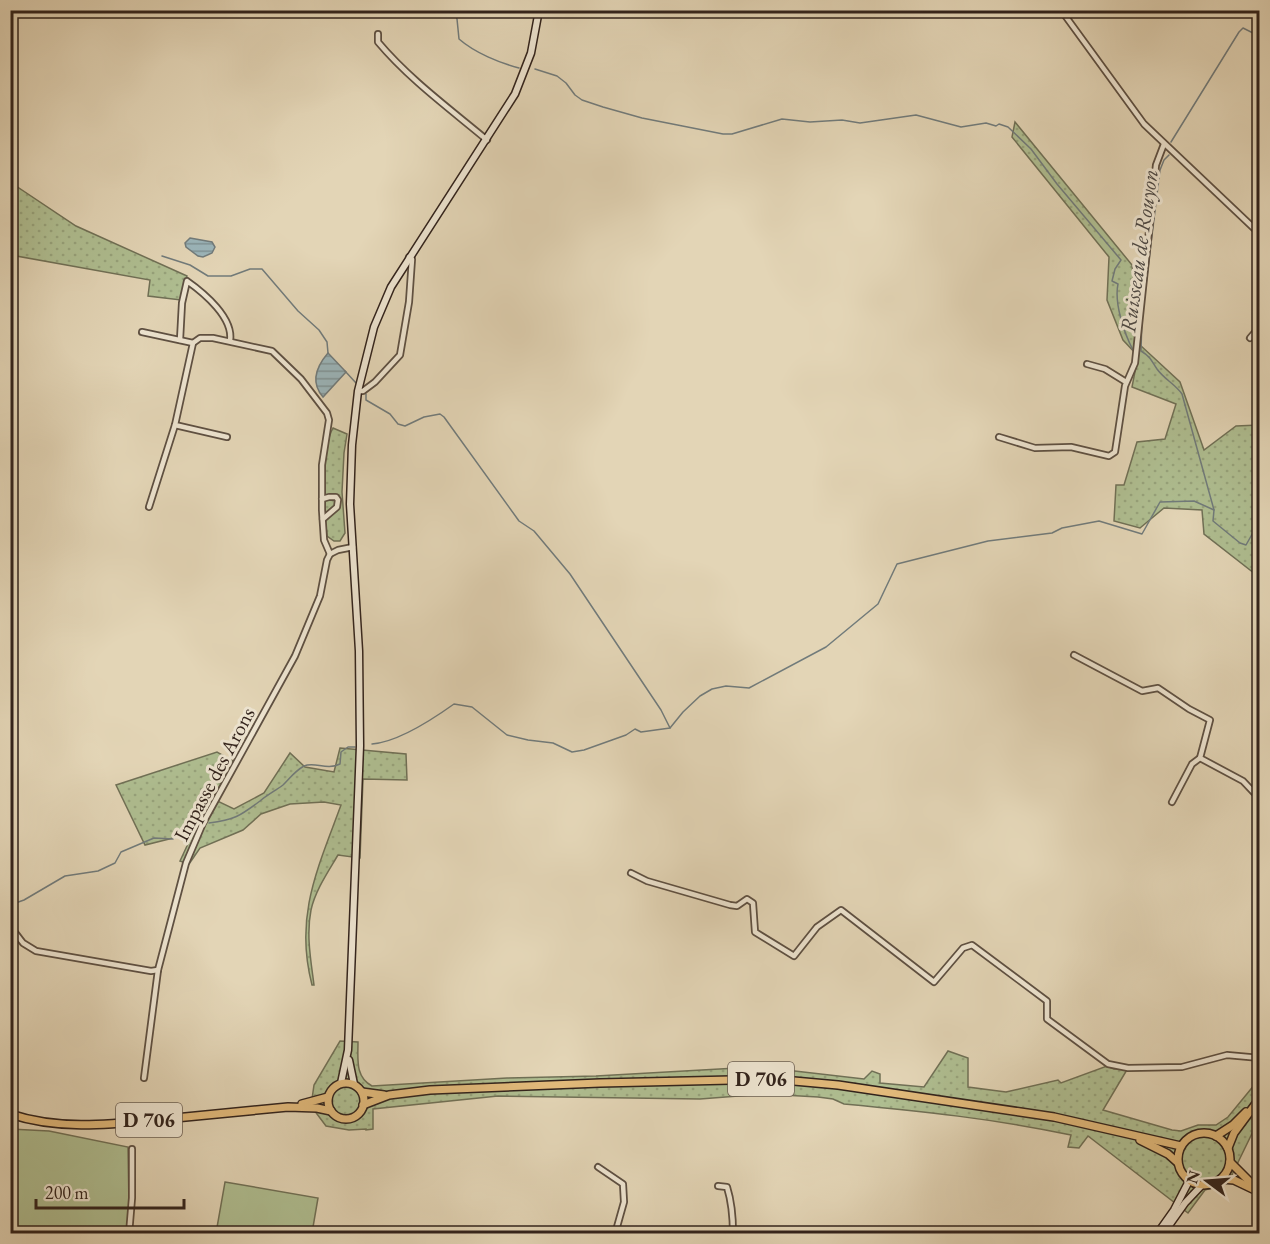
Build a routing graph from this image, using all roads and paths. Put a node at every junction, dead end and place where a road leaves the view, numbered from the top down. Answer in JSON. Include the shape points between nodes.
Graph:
{"nodes":[{"id":1,"x":539,"y":10,"type":"edge"},
{"id":2,"x":1060,"y":10,"type":"edge"},
{"id":3,"x":378,"y":34,"type":"dead end"},
{"id":4,"x":487,"y":140,"type":"junction"},
{"id":5,"x":1164,"y":144,"type":"junction"},
{"id":6,"x":1260,"y":234,"type":"edge"},
{"id":7,"x":409,"y":257,"type":"junction"},
{"id":8,"x":1260,"y":313,"type":"edge"},
{"id":9,"x":142,"y":332,"type":"dead end"},
{"id":10,"x":1250,"y":338,"type":"dead end"},
{"id":11,"x":180,"y":340,"type":"junction"},
{"id":12,"x":230,"y":341,"type":"junction"},
{"id":13,"x":193,"y":343,"type":"junction"},
{"id":14,"x":1087,"y":364,"type":"dead end"},
{"id":15,"x":1126,"y":382,"type":"junction"},
{"id":16,"x":358,"y":391,"type":"junction"},
{"id":17,"x":175,"y":425,"type":"junction"},
{"id":18,"x":227,"y":437,"type":"dead end"},
{"id":19,"x":999,"y":437,"type":"dead end"},
{"id":20,"x":322,"y":499,"type":"junction"},
{"id":21,"x":149,"y":507,"type":"dead end"},
{"id":22,"x":323,"y":519,"type":"junction"},
{"id":23,"x":353,"y":547,"type":"junction"},
{"id":24,"x":330,"y":554,"type":"junction"},
{"id":25,"x":1074,"y":655,"type":"dead end"},
{"id":26,"x":1200,"y":758,"type":"junction"},
{"id":27,"x":1260,"y":799,"type":"edge"},
{"id":28,"x":1172,"y":802,"type":"dead end"},
{"id":29,"x":631,"y":873,"type":"dead end"},
{"id":30,"x":10,"y":926,"type":"edge"},
{"id":31,"x":158,"y":970,"type":"junction"},
{"id":32,"x":348,"y":1050,"type":"junction"},
{"id":33,"x":1260,"y":1058,"type":"edge"},
{"id":34,"x":144,"y":1078,"type":"dead end"},
{"id":35,"x":341,"y":1083,"type":"junction"},
{"id":36,"x":354,"y":1084,"type":"junction"},
{"id":37,"x":362,"y":1092,"type":"junction"},
{"id":38,"x":389,"y":1095,"type":"junction"},
{"id":39,"x":328,"y":1096,"type":"junction"},
{"id":40,"x":1260,"y":1097,"type":"edge"},
{"id":41,"x":363,"y":1105,"type":"junction"},
{"id":42,"x":288,"y":1107,"type":"junction"},
{"id":43,"x":331,"y":1111,"type":"junction"},
{"id":44,"x":10,"y":1114,"type":"edge"},
{"id":45,"x":1129,"y":1136,"type":"junction"},
{"id":46,"x":1216,"y":1136,"type":"junction"},
{"id":47,"x":1181,"y":1146,"type":"junction"},
{"id":48,"x":1228,"y":1148,"type":"junction"},
{"id":49,"x":132,"y":1149,"type":"dead end"},
{"id":50,"x":1178,"y":1162,"type":"junction"},
{"id":51,"x":1230,"y":1162,"type":"junction"},
{"id":52,"x":598,"y":1167,"type":"dead end"},
{"id":53,"x":1221,"y":1179,"type":"junction"},
{"id":54,"x":1189,"y":1181,"type":"junction"},
{"id":55,"x":1202,"y":1185,"type":"junction"},
{"id":56,"x":718,"y":1186,"type":"dead end"},
{"id":57,"x":1259,"y":1192,"type":"edge"},
{"id":58,"x":129,"y":1233,"type":"edge"},
{"id":59,"x":615,"y":1233,"type":"edge"},
{"id":60,"x":733,"y":1233,"type":"edge"},
{"id":61,"x":1157,"y":1233,"type":"edge"},
{"id":62,"x":1163,"y":1233,"type":"edge"}],
"edges":[{"from":1,"to":4,"type":"street","via":[[526,68]]},
{"from":2,"to":5,"type":"street","via":[[1131,108]]},
{"from":3,"to":4,"type":"street","via":[[378,42],[399,63]]},
{"from":4,"to":7,"type":"street"},
{"from":5,"to":6,"type":"street"},
{"from":5,"to":15,"type":"street","via":[[1156,165],[1135,363]]},
{"from":7,"to":16,"type":"street","via":[[374,327]]},
{"from":7,"to":16,"type":"street","via":[[412,281],[400,355],[375,382]]},
{"from":8,"to":10,"type":"street"},
{"from":9,"to":11,"type":"street"},
{"from":11,"to":12,"type":"street","via":[[187,281],[217,306],[231,334]]},
{"from":11,"to":13,"type":"street"},
{"from":12,"to":13,"type":"street","via":[[200,338]]},
{"from":12,"to":20,"type":"street","via":[[272,351],[327,412]]},
{"from":13,"to":17,"type":"street"},
{"from":14,"to":15,"type":"street","via":[[1110,371]]},
{"from":15,"to":19,"type":"street","via":[[1111,456],[1071,447],[1035,448]]},
{"from":16,"to":23,"type":"street","via":[[350,470]]},
{"from":17,"to":18,"type":"street"},
{"from":17,"to":21,"type":"street"},
{"from":20,"to":22,"type":"street"},
{"from":20,"to":22,"type":"street","via":[[338,500],[338,507]]},
{"from":22,"to":24,"type":"street","via":[[324,540]]},
{"from":23,"to":24,"type":"street"},
{"from":23,"to":32,"type":"street","via":[[360,746]]},
{"from":24,"to":31,"type":"street","name":"Impasse des Arons","via":[[320,596],[295,656],[186,863]]},
{"from":25,"to":26,"type":"street","via":[[1142,691],[1158,688],[1210,720]]},
{"from":26,"to":27,"type":"street","via":[[1243,781]]},
{"from":26,"to":28,"type":"street","via":[[1192,764]]},
{"from":29,"to":33,"type":"street","via":[[730,906],[747,899],[753,903],[755,932],[794,956],[817,927],[841,910],[934,982],[963,948],[972,945],[1047,1001],[1047,1019],[1108,1064],[1128,1068],[1182,1067],[1227,1055]]},
{"from":30,"to":31,"type":"street","via":[[23,943],[36,951]]},
{"from":31,"to":34,"type":"street","name":"Impasse des Arons"},
{"from":32,"to":35,"type":"street"},
{"from":32,"to":36,"type":"street"},
{"from":35,"to":36,"type":"main road"},
{"from":35,"to":39,"type":"main road"},
{"from":36,"to":37,"type":"main road"},
{"from":37,"to":38,"type":"main road","number":"D 706"},
{"from":37,"to":41,"type":"main road"},
{"from":38,"to":41,"type":"main road","number":"D 706"},
{"from":38,"to":45,"type":"main road","number":"D 706","via":[[600,1083],[782,1080],[1054,1117]]},
{"from":39,"to":42,"type":"main road","number":"D 706"},
{"from":39,"to":43,"type":"main road"},
{"from":40,"to":46,"type":"main road","via":[[1233,1125]]},
{"from":40,"to":48,"type":"main road"},
{"from":41,"to":43,"type":"main road","via":[[359,1114],[347,1119]]},
{"from":42,"to":43,"type":"main road","number":"D 706"},
{"from":42,"to":44,"type":"main road","number":"D 706","via":[[69,1125]]},
{"from":45,"to":47,"type":"main road","number":"D 706"},
{"from":45,"to":50,"type":"main road","number":"D 706"},
{"from":46,"to":47,"type":"main road","via":[[1194,1134]]},
{"from":46,"to":48,"type":"main road"},
{"from":47,"to":50,"type":"main road"},
{"from":48,"to":51,"type":"main road"},
{"from":49,"to":58,"type":"street"},
{"from":50,"to":54,"type":"main road"},
{"from":51,"to":53,"type":"main road"},
{"from":51,"to":57,"type":"main road"},
{"from":52,"to":59,"type":"street","via":[[623,1184],[624,1202]]},
{"from":53,"to":55,"type":"main road"},
{"from":53,"to":57,"type":"main road","via":[[1234,1180]]},
{"from":54,"to":55,"type":"main road"},
{"from":54,"to":61,"type":"street"},
{"from":55,"to":62,"type":"street"},
{"from":56,"to":60,"type":"street","via":[[728,1190]]}]}
